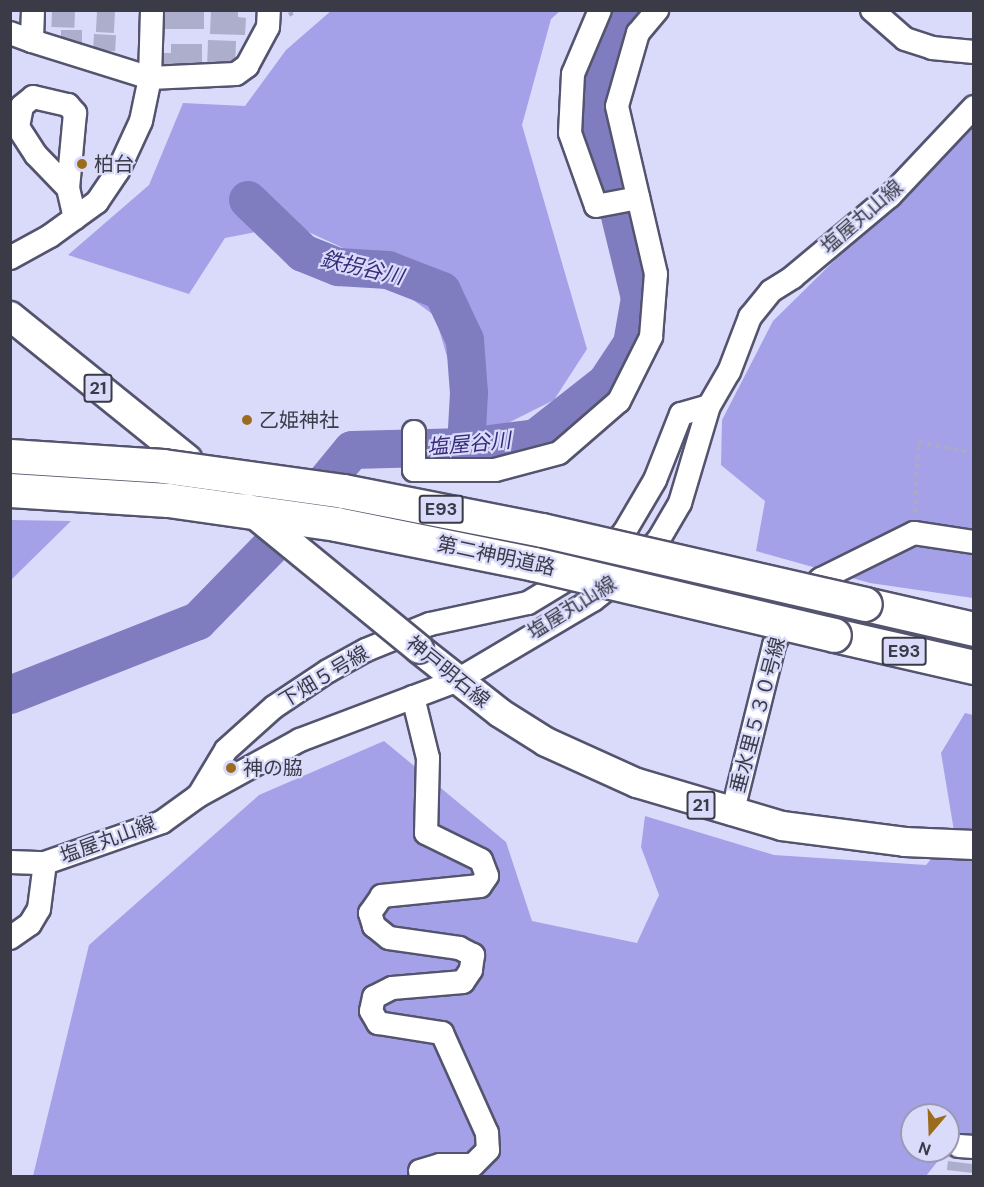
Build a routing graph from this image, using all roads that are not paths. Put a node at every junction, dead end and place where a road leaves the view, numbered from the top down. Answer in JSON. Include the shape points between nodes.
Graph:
{"nodes":[{"id":1,"x":33,"y":10,"type":"edge"},
{"id":2,"x":152,"y":10,"type":"edge"},
{"id":3,"x":268,"y":10,"type":"edge"},
{"id":4,"x":600,"y":10,"type":"edge"},
{"id":5,"x":657,"y":10,"type":"edge"},
{"id":6,"x":872,"y":10,"type":"edge"},
{"id":7,"x":10,"y":33,"type":"edge"},
{"id":8,"x":32,"y":41,"type":"junction"},
{"id":9,"x":974,"y":52,"type":"edge"},
{"id":10,"x":150,"y":78,"type":"junction"},
{"id":11,"x":974,"y":107,"type":"edge"},
{"id":12,"x":68,"y":188,"type":"dead end"},
{"id":13,"x":638,"y":198,"type":"junction"},
{"id":14,"x":75,"y":218,"type":"junction"},
{"id":15,"x":10,"y":258,"type":"edge"},
{"id":16,"x":10,"y":316,"type":"edge"},
{"id":17,"x":709,"y":406,"type":"junction"},
{"id":18,"x":414,"y":432,"type":"dead end"},
{"id":19,"x":10,"y":456,"type":"edge"},
{"id":20,"x":10,"y":490,"type":"edge"},
{"id":21,"x":974,"y":542,"type":"edge"},
{"id":22,"x":974,"y":629,"type":"edge"},
{"id":23,"x":974,"y":667,"type":"edge"},
{"id":24,"x":456,"y":681,"type":"junction"},
{"id":25,"x":413,"y":698,"type":"junction"},
{"id":26,"x":198,"y":796,"type":"junction"},
{"id":27,"x":732,"y":814,"type":"junction"},
{"id":28,"x":974,"y":845,"type":"edge"},
{"id":29,"x":10,"y":862,"type":"edge"},
{"id":30,"x":45,"y":863,"type":"junction"},
{"id":31,"x":10,"y":938,"type":"edge"},
{"id":32,"x":420,"y":1171,"type":"dead end"}],
"edges":[{"from":1,"to":8,"type":"street"},
{"from":2,"to":10,"type":"street"},
{"from":3,"to":10,"type":"street","via":[[268,27],[247,66],[236,74]]},
{"from":4,"to":13,"type":"street","via":[[573,74],[570,133],[596,206]]},
{"from":5,"to":13,"type":"street","via":[[638,33],[617,106]]},
{"from":6,"to":9,"type":"street","via":[[905,39],[933,48]]},
{"from":7,"to":8,"type":"street"},
{"from":8,"to":10,"type":"street"},
{"from":10,"to":14,"type":"street","via":[[141,121],[118,171],[97,202]]},
{"from":11,"to":17,"type":"street","name":"塩屋丸山線","via":[[890,196],[771,291],[750,317],[729,372]]},
{"from":12,"to":14,"type":"street"},
{"from":13,"to":18,"type":"street","via":[[656,274],[651,337],[619,401],[560,453],[495,470],[414,470]]},
{"from":14,"to":15,"type":"street"},
{"from":16,"to":24,"type":"main road","name":"神戸明石線","number":"21","bridge":true},
{"from":17,"to":24,"type":"street","name":"塩屋丸山線","via":[[680,504],[659,539],[631,570],[593,600]]},
{"from":17,"to":26,"type":"street","name":"下畑５号線","via":[[681,414],[655,480],[625,531],[604,557],[528,603],[430,624],[366,650],[328,671],[274,707],[226,750]]},
{"from":19,"to":22,"type":"highway","name":"第二神明道路","number":"E93","bridge":true,"via":[[163,466],[343,491],[542,530]]},
{"from":20,"to":23,"type":"highway","name":"第二神明道路","number":"E93","bridge":true,"via":[[168,500],[336,524],[534,564]]},
{"from":21,"to":27,"type":"street","name":"垂水里５３０号線","via":[[914,533],[821,579],[792,606],[774,645]]},
{"from":24,"to":25,"type":"street","name":"塩屋丸山線"},
{"from":24,"to":27,"type":"main road","name":"神戸明石線","number":"21","via":[[510,719],[582,759],[637,783]]},
{"from":25,"to":26,"type":"street","name":"塩屋丸山線","via":[[300,740]]},
{"from":25,"to":32,"type":"street","via":[[428,758],[426,833],[482,860],[488,876],[480,886],[382,896],[370,913],[374,927],[389,938],[459,948],[473,954],[471,970],[463,982],[392,988],[375,997],[371,1011],[378,1023],[442,1033],[487,1133],[488,1150],[473,1165],[440,1165]]},
{"from":26,"to":30,"type":"street","name":"塩屋丸山線","via":[[162,822]]},
{"from":27,"to":28,"type":"main road","name":"神戸明石線","number":"21","via":[[836,835]]},
{"from":29,"to":30,"type":"street","name":"塩屋丸山線"},
{"from":30,"to":31,"type":"street","name":"塩屋丸山線","via":[[39,909],[30,924]]}]}
